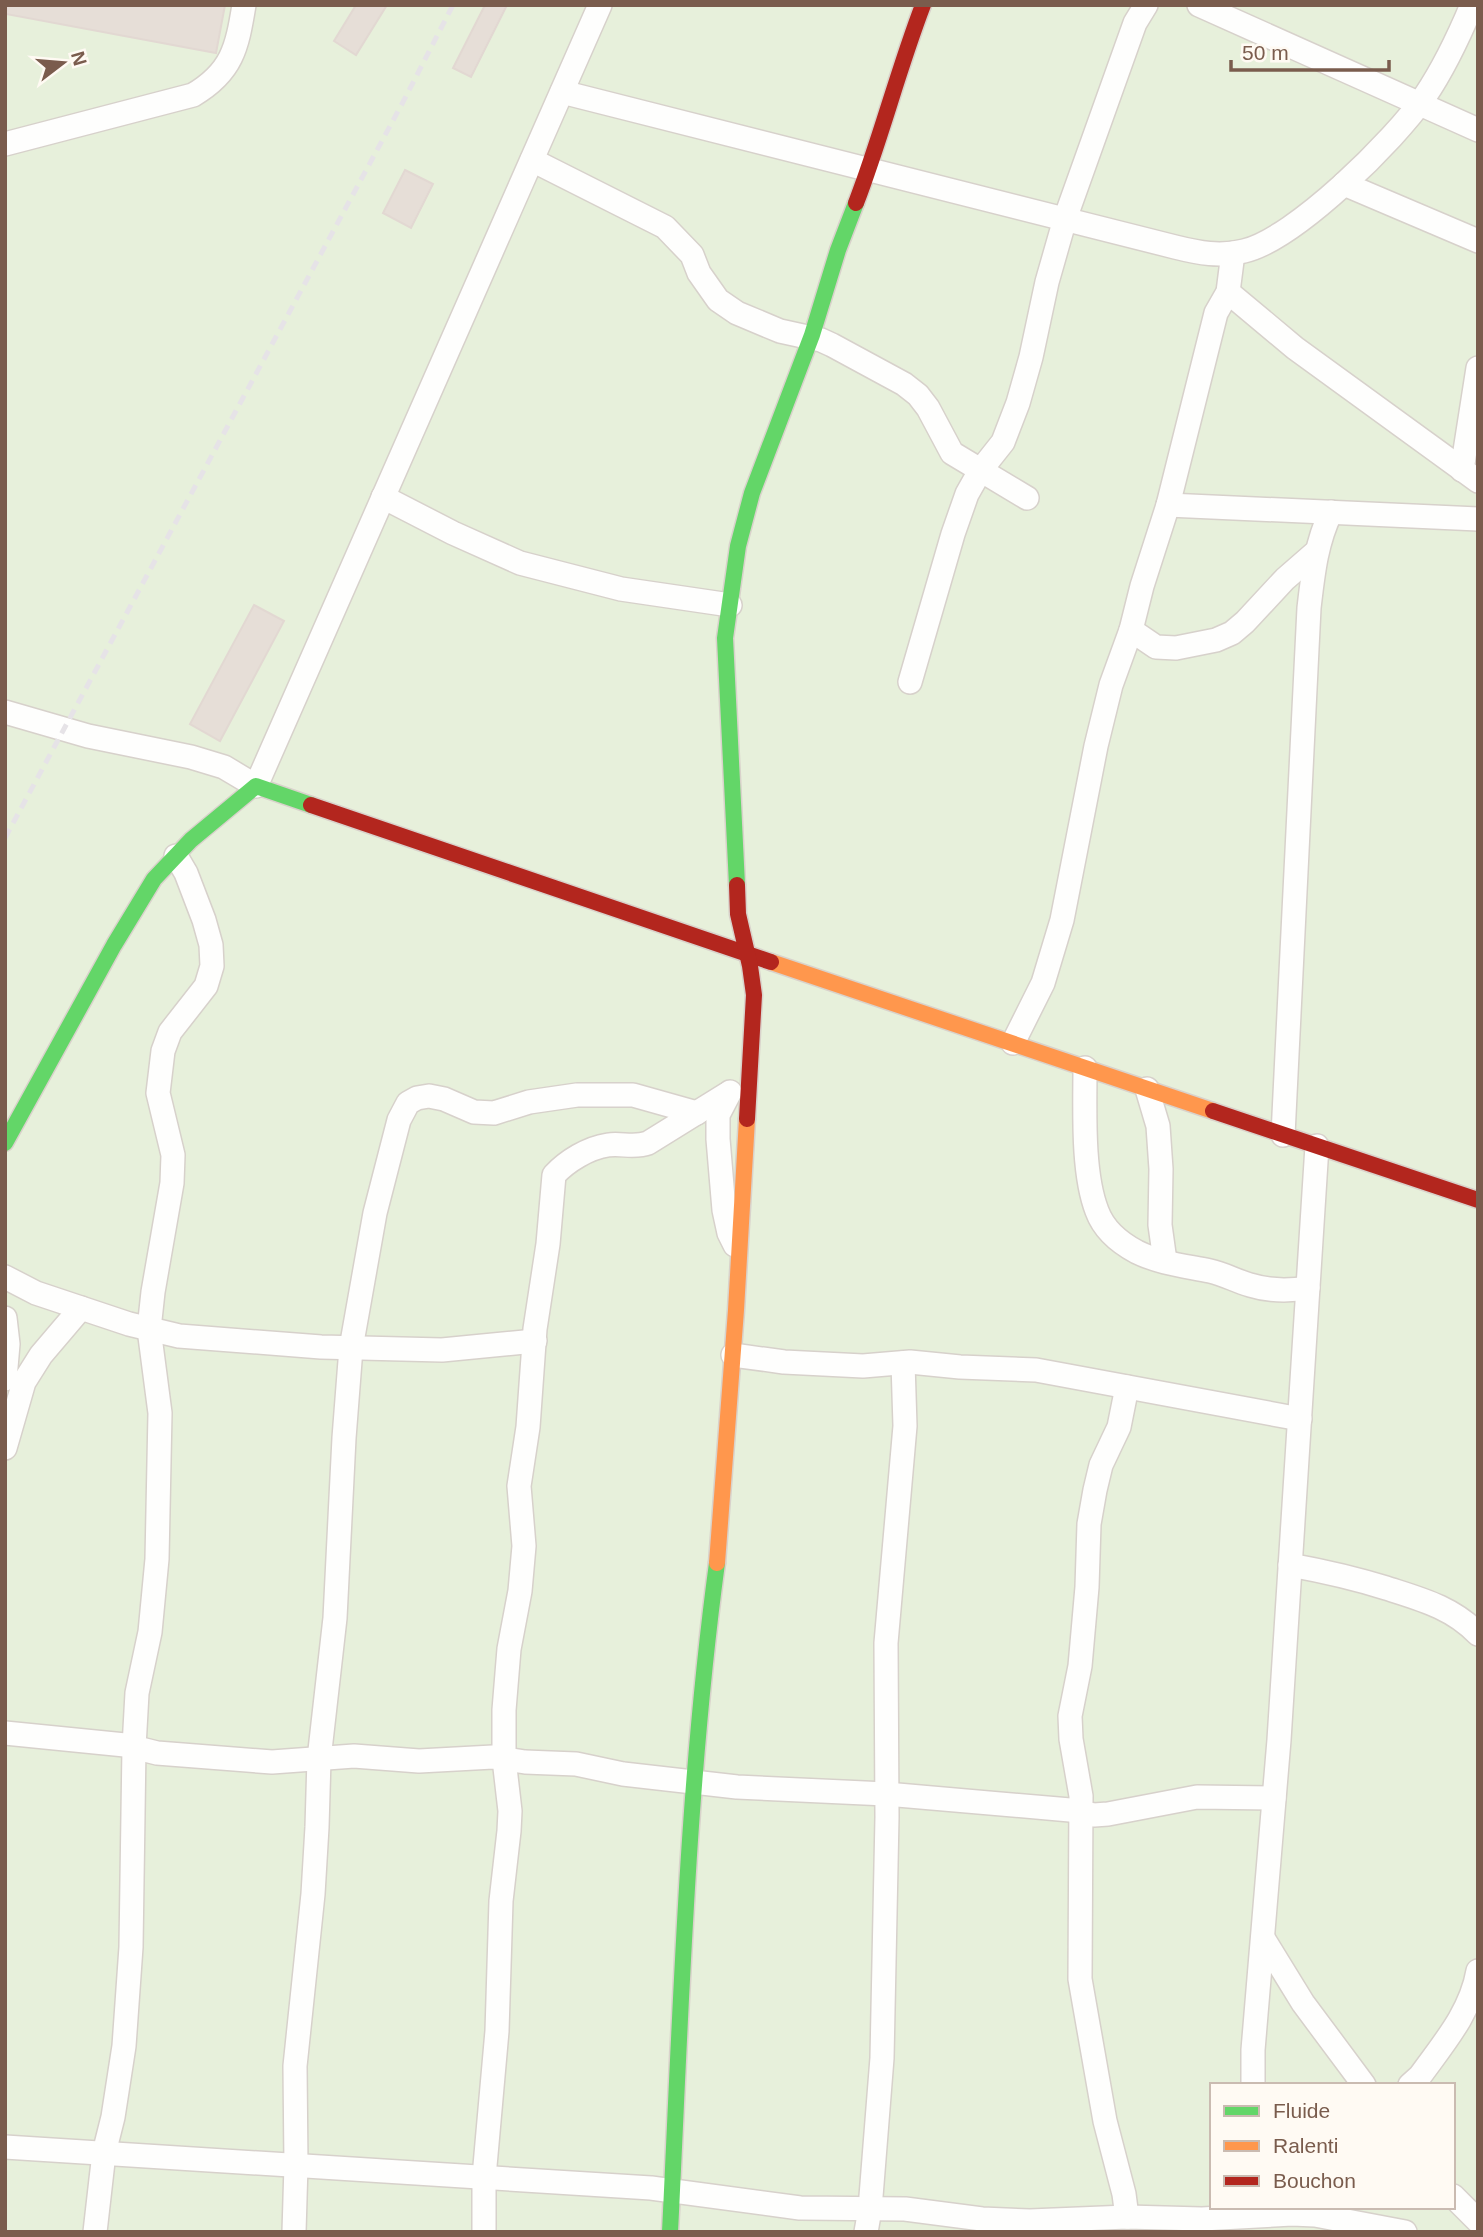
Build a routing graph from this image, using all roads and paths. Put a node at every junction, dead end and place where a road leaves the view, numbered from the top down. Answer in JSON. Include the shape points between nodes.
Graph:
{"nodes":[{"id":1,"x":244,"y":5,"type":"edge"},
{"id":2,"x":600,"y":5,"type":"edge"},
{"id":3,"x":923,"y":5,"type":"edge"},
{"id":4,"x":1146,"y":5,"type":"edge"},
{"id":5,"x":1199,"y":5,"type":"edge"},
{"id":6,"x":1472,"y":5,"type":"edge"},
{"id":7,"x":562,"y":92,"type":"junction"},
{"id":8,"x":1420,"y":103,"type":"junction"},
{"id":9,"x":1478,"y":130,"type":"edge"},
{"id":10,"x":5,"y":144,"type":"edge"},
{"id":11,"x":532,"y":160,"type":"junction"},
{"id":12,"x":869,"y":169,"type":"junction"},
{"id":13,"x":1344,"y":184,"type":"junction"},
{"id":14,"x":1065,"y":219,"type":"junction"},
{"id":15,"x":1478,"y":241,"type":"edge"},
{"id":16,"x":1233,"y":253,"type":"junction"},
{"id":17,"x":1228,"y":292,"type":"junction"},
{"id":18,"x":811,"y":338,"type":"junction"},
{"id":19,"x":1478,"y":368,"type":"edge"},
{"id":20,"x":981,"y":471,"type":"junction"},
{"id":21,"x":1470,"y":475,"type":"edge"},
{"id":22,"x":383,"y":497,"type":"junction"},
{"id":23,"x":1027,"y":498,"type":"dead end"},
{"id":24,"x":1168,"y":505,"type":"junction"},
{"id":25,"x":1331,"y":512,"type":"junction"},
{"id":26,"x":1478,"y":519,"type":"edge"},
{"id":27,"x":1317,"y":552,"type":"junction"},
{"id":28,"x":730,"y":604,"type":"junction"},
{"id":29,"x":1131,"y":630,"type":"junction"},
{"id":30,"x":911,"y":682,"type":"dead end"},
{"id":31,"x":5,"y":712,"type":"edge"},
{"id":32,"x":256,"y":786,"type":"junction"},
{"id":33,"x":176,"y":856,"type":"junction"},
{"id":34,"x":746,"y":954,"type":"junction"},
{"id":35,"x":1013,"y":1043,"type":"junction"},
{"id":36,"x":1085,"y":1068,"type":"junction"},
{"id":37,"x":749,"y":1071,"type":"junction"},
{"id":38,"x":1147,"y":1089,"type":"junction"},
{"id":39,"x":727,"y":1094,"type":"junction"},
{"id":40,"x":697,"y":1113,"type":"junction"},
{"id":41,"x":1283,"y":1135,"type":"junction"},
{"id":42,"x":5,"y":1143,"type":"edge"},
{"id":43,"x":1317,"y":1146,"type":"junction"},
{"id":44,"x":1478,"y":1200,"type":"edge"},
{"id":45,"x":739,"y":1254,"type":"junction"},
{"id":46,"x":1165,"y":1261,"type":"junction"},
{"id":47,"x":5,"y":1277,"type":"edge"},
{"id":48,"x":1308,"y":1289,"type":"junction"},
{"id":49,"x":81,"y":1308,"type":"junction"},
{"id":50,"x":5,"y":1318,"type":"edge"},
{"id":51,"x":149,"y":1329,"type":"junction"},
{"id":52,"x":535,"y":1341,"type":"junction"},
{"id":53,"x":351,"y":1349,"type":"junction"},
{"id":54,"x":733,"y":1355,"type":"junction"},
{"id":55,"x":903,"y":1363,"type":"junction"},
{"id":56,"x":5,"y":1379,"type":"edge"},
{"id":57,"x":1127,"y":1387,"type":"junction"},
{"id":58,"x":1300,"y":1419,"type":"junction"},
{"id":59,"x":5,"y":1448,"type":"edge"},
{"id":60,"x":1290,"y":1565,"type":"junction"},
{"id":61,"x":1478,"y":1634,"type":"edge"},
{"id":62,"x":5,"y":1733,"type":"edge"},
{"id":63,"x":134,"y":1747,"type":"junction"},
{"id":64,"x":319,"y":1759,"type":"junction"},
{"id":65,"x":504,"y":1759,"type":"junction"},
{"id":66,"x":694,"y":1783,"type":"junction"},
{"id":67,"x":886,"y":1794,"type":"junction"},
{"id":68,"x":1274,"y":1798,"type":"junction"},
{"id":69,"x":1082,"y":1812,"type":"junction"},
{"id":70,"x":1262,"y":1938,"type":"junction"},
{"id":71,"x":1478,"y":1972,"type":"edge"},
{"id":72,"x":1253,"y":2083,"type":"edge"},
{"id":73,"x":1363,"y":2083,"type":"edge"},
{"id":74,"x":1412,"y":2083,"type":"edge"},
{"id":75,"x":5,"y":2147,"type":"edge"},
{"id":76,"x":104,"y":2153,"type":"junction"},
{"id":77,"x":296,"y":2165,"type":"junction"},
{"id":78,"x":484,"y":2177,"type":"junction"},
{"id":79,"x":673,"y":2191,"type":"junction"},
{"id":80,"x":1455,"y":2198,"type":"edge"},
{"id":81,"x":1127,"y":2217,"type":"junction"},
{"id":82,"x":1253,"y":2218,"type":"edge"},
{"id":83,"x":1291,"y":2218,"type":"edge"},
{"id":84,"x":1477,"y":2219,"type":"edge"},
{"id":85,"x":868,"y":2220,"type":"edge"},
{"id":86,"x":1332,"y":2225,"type":"edge"},
{"id":87,"x":95,"y":2232,"type":"edge"},
{"id":88,"x":294,"y":2232,"type":"edge"},
{"id":89,"x":484,"y":2232,"type":"edge"},
{"id":90,"x":670,"y":2232,"type":"edge"},
{"id":91,"x":1405,"y":2232,"type":"edge"}],
"edges":[{"from":1,"to":10,"type":"street","via":[[232,58],[207,87],[193,95]]},
{"from":2,"to":7,"type":"street"},
{"from":3,"to":12,"type":"street"},
{"from":4,"to":14,"type":"street","via":[[1135,23]]},
{"from":5,"to":8,"type":"street"},
{"from":6,"to":8,"type":"street"},
{"from":7,"to":11,"type":"street"},
{"from":7,"to":12,"type":"street"},
{"from":8,"to":9,"type":"street"},
{"from":8,"to":13,"type":"street"},
{"from":11,"to":18,"type":"street","via":[[665,227],[692,255],[718,300],[737,313]]},
{"from":11,"to":22,"type":"street"},
{"from":12,"to":14,"type":"street"},
{"from":12,"to":18,"type":"street"},
{"from":13,"to":15,"type":"street"},
{"from":13,"to":16,"type":"street","via":[[1282,234]]},
{"from":14,"to":16,"type":"street","via":[[1203,254]]},
{"from":14,"to":20,"type":"street","via":[[1018,403],[1003,442]]},
{"from":16,"to":17,"type":"street"},
{"from":17,"to":21,"type":"street","via":[[1295,348]]},
{"from":17,"to":24,"type":"street","via":[[1216,313]]},
{"from":18,"to":20,"type":"street","via":[[850,354],[918,395],[952,453]]},
{"from":18,"to":28,"type":"street","via":[[752,493]]},
{"from":19,"to":21,"type":"street"},
{"from":20,"to":23,"type":"street"},
{"from":20,"to":30,"type":"street","via":[[953,534]]},
{"from":22,"to":28,"type":"street","via":[[520,563],[621,589]]},
{"from":22,"to":32,"type":"street"},
{"from":24,"to":25,"type":"street"},
{"from":24,"to":29,"type":"street"},
{"from":25,"to":26,"type":"street"},
{"from":25,"to":27,"type":"street"},
{"from":27,"to":29,"type":"street","via":[[1245,622],[1216,640],[1176,648],[1156,646]]},
{"from":27,"to":41,"type":"street","via":[[1309,608]]},
{"from":28,"to":34,"type":"street","via":[[725,638],[727,696],[738,914]]},
{"from":29,"to":35,"type":"street","via":[[1096,746],[1062,920],[1042,983]]},
{"from":31,"to":32,"type":"street","via":[[88,736],[191,757],[224,767]]},
{"from":32,"to":33,"type":"street"},
{"from":32,"to":34,"type":"street"},
{"from":33,"to":42,"type":"street","via":[[154,879],[114,945]]},
{"from":33,"to":51,"type":"street","via":[[204,920],[212,966],[206,985],[170,1032],[163,1051],[158,1093],[173,1155],[172,1183]]},
{"from":34,"to":35,"type":"street"},
{"from":34,"to":37,"type":"street","via":[[754,995]]},
{"from":35,"to":36,"type":"street"},
{"from":36,"to":38,"type":"street"},
{"from":36,"to":46,"type":"street","via":[[1086,1153],[1097,1212],[1120,1242]]},
{"from":37,"to":39,"type":"street"},
{"from":37,"to":45,"type":"street"},
{"from":38,"to":41,"type":"street"},
{"from":38,"to":46,"type":"street","via":[[1158,1126]]},
{"from":39,"to":40,"type":"street"},
{"from":39,"to":45,"type":"street","via":[[718,1115],[721,1186],[729,1233]]},
{"from":40,"to":52,"type":"street","via":[[648,1143],[609,1145],[587,1152],[554,1175]]},
{"from":40,"to":53,"type":"street","via":[[632,1094],[577,1095],[494,1113],[474,1112],[429,1096],[408,1103],[394,1136],[375,1213]]},
{"from":41,"to":43,"type":"street"},
{"from":43,"to":44,"type":"street"},
{"from":43,"to":48,"type":"street"},
{"from":45,"to":54,"type":"street"},
{"from":46,"to":48,"type":"street","via":[[1226,1274],[1266,1290]]},
{"from":47,"to":49,"type":"street"},
{"from":48,"to":58,"type":"street"},
{"from":49,"to":51,"type":"street"},
{"from":49,"to":59,"type":"street","via":[[24,1382]]},
{"from":50,"to":56,"type":"street"},
{"from":51,"to":53,"type":"street","via":[[213,1340]]},
{"from":51,"to":63,"type":"street","via":[[160,1413],[157,1559],[150,1632],[137,1693]]},
{"from":52,"to":53,"type":"street","via":[[442,1350]]},
{"from":52,"to":65,"type":"street","via":[[519,1486],[524,1546],[509,1649]]},
{"from":53,"to":64,"type":"street","via":[[335,1618]]},
{"from":54,"to":55,"type":"street","via":[[863,1366]]},
{"from":54,"to":66,"type":"street"},
{"from":55,"to":57,"type":"street","via":[[1036,1370]]},
{"from":55,"to":67,"type":"street","via":[[905,1426],[886,1643]]},
{"from":57,"to":58,"type":"street"},
{"from":57,"to":69,"type":"street","via":[[1119,1427],[1101,1465],[1089,1524],[1080,1666],[1070,1716]]},
{"from":58,"to":60,"type":"street"},
{"from":60,"to":61,"type":"street","via":[[1349,1576],[1438,1605]]},
{"from":60,"to":68,"type":"street"},
{"from":62,"to":63,"type":"street"},
{"from":63,"to":64,"type":"street","via":[[272,1762]]},
{"from":63,"to":76,"type":"street","via":[[131,1947],[124,2046]]},
{"from":64,"to":65,"type":"street"},
{"from":64,"to":77,"type":"street","via":[[313,1894],[295,2066]]},
{"from":65,"to":66,"type":"street"},
{"from":65,"to":78,"type":"street","via":[[510,1811]]},
{"from":66,"to":67,"type":"street"},
{"from":66,"to":79,"type":"street"},
{"from":67,"to":69,"type":"street"},
{"from":67,"to":85,"type":"street","via":[[883,2058]]},
{"from":68,"to":69,"type":"street","via":[[1197,1797],[1108,1814]]},
{"from":68,"to":70,"type":"street"},
{"from":69,"to":81,"type":"street","via":[[1080,1979]]},
{"from":70,"to":72,"type":"street"},
{"from":70,"to":73,"type":"street"},
{"from":71,"to":74,"type":"street","via":[[1465,2011]]},
{"from":75,"to":76,"type":"street"},
{"from":76,"to":77,"type":"street"},
{"from":76,"to":87,"type":"street"},
{"from":77,"to":78,"type":"street"},
{"from":77,"to":88,"type":"street"},
{"from":78,"to":79,"type":"street"},
{"from":78,"to":89,"type":"street"},
{"from":79,"to":85,"type":"street"},
{"from":79,"to":90,"type":"street"},
{"from":80,"to":84,"type":"street"},
{"from":81,"to":82,"type":"street"},
{"from":81,"to":85,"type":"street","via":[[1030,2221],[905,2209]]},
{"from":82,"to":83,"type":"street"},
{"from":83,"to":86,"type":"street"},
{"from":86,"to":91,"type":"street"}]}
